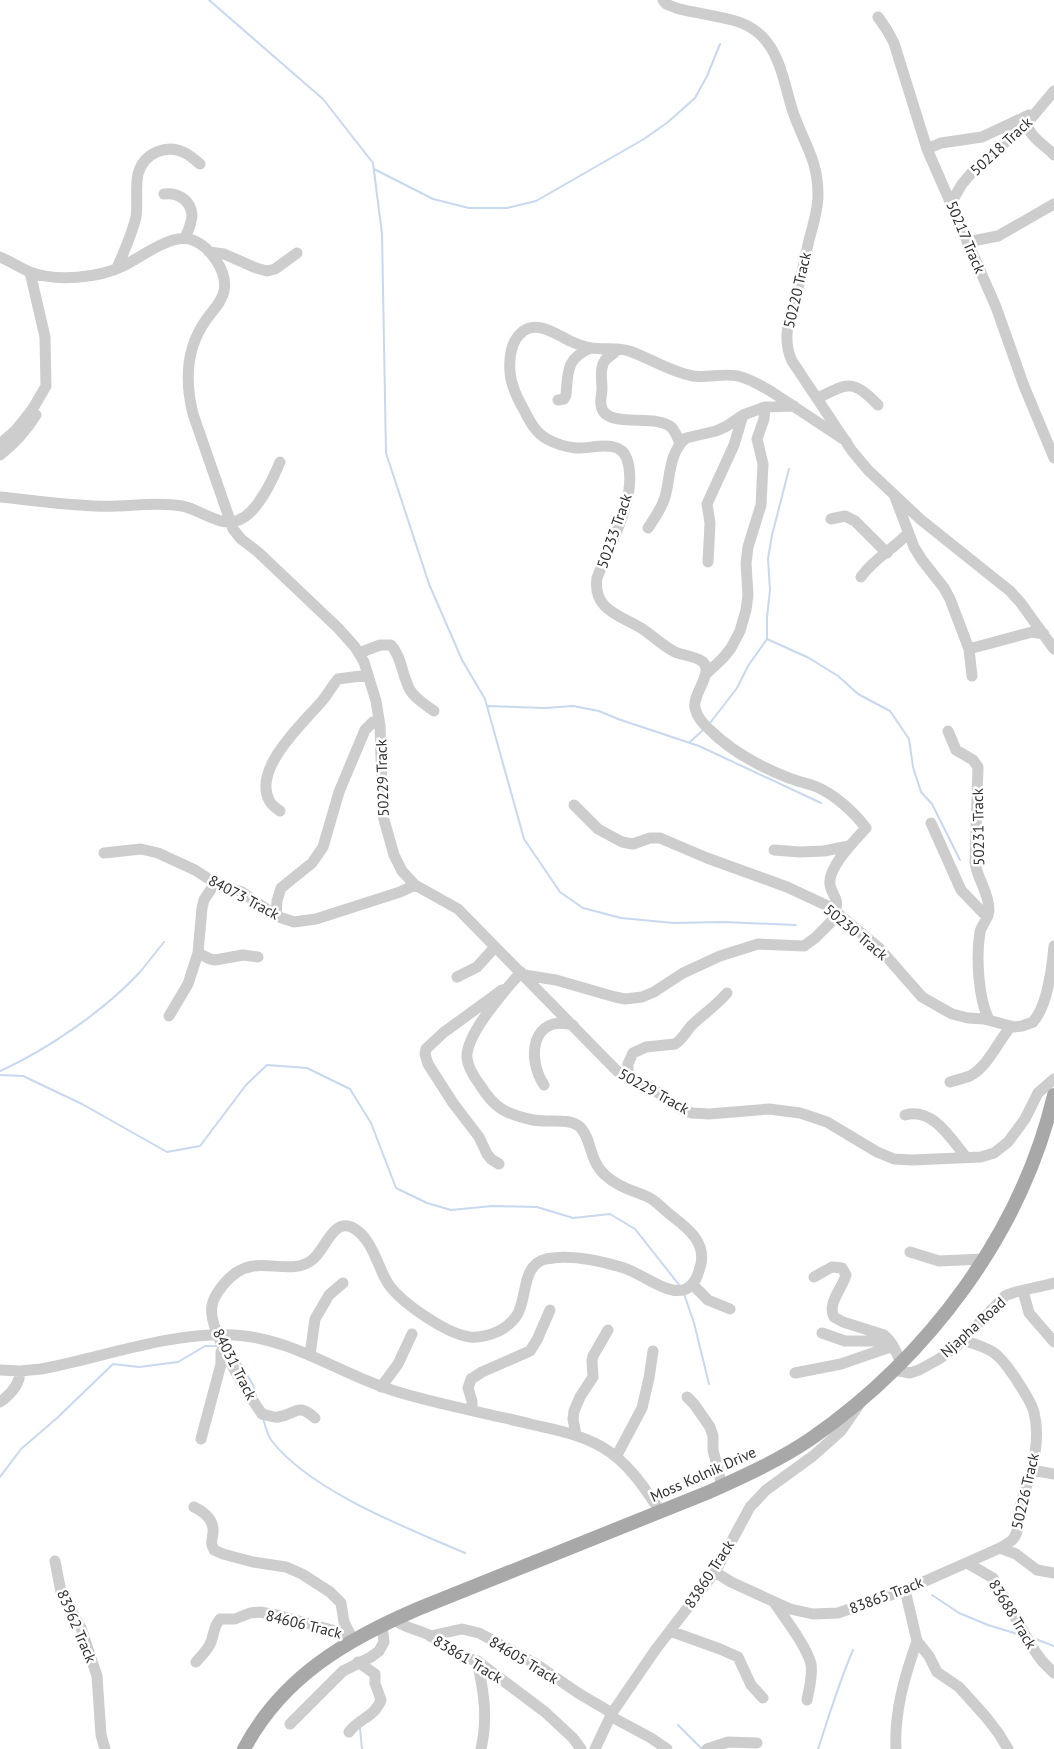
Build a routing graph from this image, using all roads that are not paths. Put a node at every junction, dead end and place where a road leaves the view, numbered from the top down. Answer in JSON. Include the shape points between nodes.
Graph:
{"nodes":[{"id":1,"x":663,"y":0,"type":"edge"},
{"id":2,"x":878,"y":17,"type":"dead end"},
{"id":3,"x":1054,"y":91,"type":"edge"},
{"id":4,"x":1037,"y":112,"type":"junction"},
{"id":5,"x":1028,"y":122,"type":"junction"},
{"id":6,"x":927,"y":149,"type":"junction"},
{"id":7,"x":1054,"y":155,"type":"edge"},
{"id":8,"x":200,"y":164,"type":"dead end"},
{"id":9,"x":164,"y":194,"type":"dead end"},
{"id":10,"x":951,"y":203,"type":"junction"},
{"id":11,"x":1054,"y":204,"type":"edge"},
{"id":12,"x":185,"y":238,"type":"junction"},
{"id":13,"x":967,"y":242,"type":"junction"},
{"id":14,"x":209,"y":252,"type":"junction"},
{"id":15,"x":297,"y":252,"type":"dead end"},
{"id":16,"x":0,"y":257,"type":"edge"},
{"id":17,"x":117,"y":268,"type":"junction"},
{"id":18,"x":30,"y":272,"type":"junction"},
{"id":19,"x":591,"y":348,"type":"junction"},
{"id":20,"x":618,"y":350,"type":"junction"},
{"id":21,"x":46,"y":386,"type":"junction"},
{"id":22,"x":818,"y":398,"type":"junction"},
{"id":23,"x":558,"y":400,"type":"dead end"},
{"id":24,"x":878,"y":405,"type":"dead end"},
{"id":25,"x":794,"y":406,"type":"junction"},
{"id":26,"x":765,"y":407,"type":"junction"},
{"id":27,"x":743,"y":415,"type":"junction"},
{"id":28,"x":846,"y":441,"type":"junction"},
{"id":29,"x":0,"y":444,"type":"edge"},
{"id":30,"x":680,"y":444,"type":"junction"},
{"id":31,"x":0,"y":455,"type":"edge"},
{"id":32,"x":1054,"y":458,"type":"edge"},
{"id":33,"x":280,"y":462,"type":"dead end"},
{"id":34,"x":895,"y":496,"type":"junction"},
{"id":35,"x":0,"y":498,"type":"edge"},
{"id":36,"x":831,"y":519,"type":"dead end"},
{"id":37,"x":231,"y":523,"type":"junction"},
{"id":38,"x":648,"y":528,"type":"dead end"},
{"id":39,"x":908,"y":533,"type":"junction"},
{"id":40,"x":887,"y":552,"type":"junction"},
{"id":41,"x":708,"y":562,"type":"dead end"},
{"id":42,"x":861,"y":577,"type":"dead end"},
{"id":43,"x":1044,"y":634,"type":"junction"},
{"id":44,"x":969,"y":649,"type":"junction"},
{"id":45,"x":1054,"y":649,"type":"edge"},
{"id":46,"x":359,"y":653,"type":"junction"},
{"id":47,"x":706,"y":674,"type":"junction"},
{"id":48,"x":368,"y":675,"type":"junction"},
{"id":49,"x":972,"y":676,"type":"dead end"},
{"id":50,"x":434,"y":711,"type":"dead end"},
{"id":51,"x":379,"y":720,"type":"junction"},
{"id":52,"x":948,"y":732,"type":"dead end"},
{"id":53,"x":574,"y":805,"type":"dead end"},
{"id":54,"x":280,"y":811,"type":"dead end"},
{"id":55,"x":931,"y":823,"type":"dead end"},
{"id":56,"x":849,"y":846,"type":"junction"},
{"id":57,"x":774,"y":850,"type":"dead end"},
{"id":58,"x":104,"y":853,"type":"dead end"},
{"id":59,"x":215,"y":883,"type":"junction"},
{"id":60,"x":415,"y":885,"type":"junction"},
{"id":61,"x":837,"y":912,"type":"junction"},
{"id":62,"x":276,"y":916,"type":"junction"},
{"id":63,"x":987,"y":917,"type":"junction"},
{"id":64,"x":1054,"y":946,"type":"edge"},
{"id":65,"x":495,"y":947,"type":"junction"},
{"id":66,"x":198,"y":953,"type":"junction"},
{"id":67,"x":258,"y":957,"type":"dead end"},
{"id":68,"x":522,"y":974,"type":"junction"},
{"id":69,"x":457,"y":977,"type":"dead end"},
{"id":70,"x":513,"y":982,"type":"junction"},
{"id":71,"x":727,"y":993,"type":"dead end"},
{"id":72,"x":169,"y":1016,"type":"dead end"},
{"id":73,"x":989,"y":1020,"type":"junction"},
{"id":74,"x":573,"y":1025,"type":"junction"},
{"id":75,"x":1011,"y":1026,"type":"junction"},
{"id":76,"x":628,"y":1077,"type":"junction"},
{"id":77,"x":1054,"y":1079,"type":"edge"},
{"id":78,"x":950,"y":1082,"type":"dead end"},
{"id":79,"x":544,"y":1085,"type":"dead end"},
{"id":80,"x":1054,"y":1095,"type":"edge"},
{"id":81,"x":905,"y":1115,"type":"dead end"},
{"id":82,"x":966,"y":1157,"type":"junction"},
{"id":83,"x":499,"y":1164,"type":"dead end"},
{"id":84,"x":910,"y":1252,"type":"dead end"},
{"id":85,"x":983,"y":1259,"type":"junction"},
{"id":86,"x":814,"y":1277,"type":"dead end"},
{"id":87,"x":343,"y":1283,"type":"dead end"},
{"id":88,"x":1054,"y":1283,"type":"edge"},
{"id":89,"x":692,"y":1284,"type":"junction"},
{"id":90,"x":1023,"y":1291,"type":"junction"},
{"id":91,"x":730,"y":1309,"type":"dead end"},
{"id":92,"x":550,"y":1310,"type":"dead end"},
{"id":93,"x":608,"y":1330,"type":"dead end"},
{"id":94,"x":822,"y":1333,"type":"dead end"},
{"id":95,"x":412,"y":1334,"type":"dead end"},
{"id":96,"x":218,"y":1335,"type":"junction"},
{"id":97,"x":962,"y":1340,"type":"junction"},
{"id":98,"x":1054,"y":1342,"type":"edge"},
{"id":99,"x":224,"y":1348,"type":"junction"},
{"id":100,"x":653,"y":1351,"type":"dead end"},
{"id":101,"x":310,"y":1355,"type":"junction"},
{"id":102,"x":895,"y":1358,"type":"junction"},
{"id":103,"x":0,"y":1370,"type":"edge"},
{"id":104,"x":20,"y":1371,"type":"junction"},
{"id":105,"x":795,"y":1373,"type":"dead end"},
{"id":106,"x":381,"y":1387,"type":"junction"},
{"id":107,"x":864,"y":1396,"type":"junction"},
{"id":108,"x":687,"y":1397,"type":"dead end"},
{"id":109,"x":0,"y":1402,"type":"edge"},
{"id":110,"x":472,"y":1410,"type":"junction"},
{"id":111,"x":315,"y":1418,"type":"dead end"},
{"id":112,"x":576,"y":1435,"type":"junction"},
{"id":113,"x":201,"y":1439,"type":"dead end"},
{"id":114,"x":616,"y":1457,"type":"junction"},
{"id":115,"x":1032,"y":1470,"type":"junction"},
{"id":116,"x":1054,"y":1474,"type":"edge"},
{"id":117,"x":722,"y":1486,"type":"junction"},
{"id":118,"x":194,"y":1507,"type":"dead end"},
{"id":119,"x":660,"y":1511,"type":"junction"},
{"id":120,"x":1000,"y":1548,"type":"junction"},
{"id":121,"x":55,"y":1561,"type":"dead end"},
{"id":122,"x":967,"y":1563,"type":"junction"},
{"id":123,"x":715,"y":1572,"type":"junction"},
{"id":124,"x":1054,"y":1573,"type":"edge"},
{"id":125,"x":905,"y":1590,"type":"junction"},
{"id":126,"x":773,"y":1601,"type":"junction"},
{"id":127,"x":388,"y":1622,"type":"junction"},
{"id":128,"x":670,"y":1631,"type":"junction"},
{"id":129,"x":430,"y":1636,"type":"junction"},
{"id":130,"x":351,"y":1638,"type":"junction"},
{"id":131,"x":917,"y":1641,"type":"junction"},
{"id":132,"x":477,"y":1661,"type":"junction"},
{"id":133,"x":196,"y":1662,"type":"dead end"},
{"id":134,"x":358,"y":1662,"type":"junction"},
{"id":135,"x":1054,"y":1673,"type":"edge"},
{"id":136,"x":763,"y":1698,"type":"dead end"},
{"id":137,"x":807,"y":1700,"type":"dead end"},
{"id":138,"x":611,"y":1714,"type":"junction"},
{"id":139,"x":290,"y":1724,"type":"dead end"},
{"id":140,"x":348,"y":1732,"type":"dead end"},
{"id":141,"x":758,"y":1743,"type":"dead end"},
{"id":142,"x":105,"y":1749,"type":"edge"},
{"id":143,"x":244,"y":1749,"type":"edge"},
{"id":144,"x":481,"y":1749,"type":"edge"},
{"id":145,"x":581,"y":1749,"type":"edge"},
{"id":146,"x":595,"y":1749,"type":"edge"},
{"id":147,"x":666,"y":1749,"type":"edge"},
{"id":148,"x":707,"y":1749,"type":"edge"},
{"id":149,"x":896,"y":1749,"type":"edge"},
{"id":150,"x":1008,"y":1749,"type":"edge"}],
"edges":[{"from":1,"to":22,"type":"street","name":"50220 Track","via":[[676,8],[746,25],[764,39],[775,54],[817,175],[816,211],[786,335],[792,361]]},
{"from":2,"to":6,"type":"street","name":"50217 Track","via":[[899,56]]},
{"from":3,"to":4,"type":"street","name":"50218 Track"},
{"from":4,"to":5,"type":"street","name":"50218 Track"},
{"from":4,"to":6,"type":"street","via":[[982,137],[941,143]]},
{"from":5,"to":7,"type":"street","via":[[1032,134]]},
{"from":5,"to":10,"type":"street","name":"50218 Track","via":[[974,170]]},
{"from":6,"to":10,"type":"street","name":"50217 Track"},
{"from":8,"to":17,"type":"street","via":[[187,154],[169,149],[149,156],[141,165],[135,221]]},
{"from":9,"to":12,"type":"street","via":[[178,194],[192,212]]},
{"from":10,"to":13,"type":"street","name":"50217 Track"},
{"from":11,"to":13,"type":"street","via":[[998,236]]},
{"from":12,"to":14,"type":"street","name":"50229 Track","via":[[198,242]]},
{"from":12,"to":17,"type":"street","via":[[169,241]]},
{"from":13,"to":32,"type":"street","name":"50217 Track","via":[[996,307]]},
{"from":14,"to":15,"type":"street","via":[[224,254],[268,271]]},
{"from":14,"to":37,"type":"street","name":"50229 Track","via":[[222,271],[224,294],[197,335],[192,349],[188,368],[189,396]]},
{"from":16,"to":18,"type":"street"},
{"from":17,"to":18,"type":"street","via":[[90,276],[70,277]]},
{"from":18,"to":21,"type":"street","via":[[45,337]]},
{"from":19,"to":20,"type":"street","name":"50233 Track"},
{"from":19,"to":23,"type":"street","via":[[573,360],[566,395]]},
{"from":19,"to":47,"type":"street","name":"50233 Track","via":[[545,328],[531,328],[523,332],[513,346],[510,363],[514,392],[534,429],[548,440],[576,448],[618,448],[624,453],[629,466],[629,488],[597,578],[599,597],[617,616],[670,649],[701,661],[706,666]]},
{"from":20,"to":25,"type":"street","name":"50233 Track","via":[[690,376],[738,376],[760,384]]},
{"from":20,"to":30,"type":"street","via":[[607,358],[602,368],[600,403],[603,411],[623,420],[662,422],[674,431]]},
{"from":21,"to":29,"type":"street","via":[[32,410]]},
{"from":21,"to":31,"type":"street","via":[[47,394],[36,416],[13,445]]},
{"from":22,"to":24,"type":"street","via":[[848,386],[863,390]]},
{"from":22,"to":28,"type":"street","name":"50220 Track"},
{"from":25,"to":26,"type":"street"},
{"from":25,"to":28,"type":"street","name":"50233 Track"},
{"from":26,"to":27,"type":"street"},
{"from":26,"to":47,"type":"street","via":[[757,439],[763,464],[761,505],[748,547],[746,610],[731,648]]},
{"from":27,"to":30,"type":"street","via":[[727,426],[688,437]]},
{"from":27,"to":41,"type":"street","via":[[734,445],[707,504],[710,522]]},
{"from":28,"to":34,"type":"street","name":"50220 Track","via":[[868,470]]},
{"from":30,"to":38,"type":"street","via":[[671,462],[665,498]]},
{"from":33,"to":37,"type":"street","via":[[272,481],[248,516]]},
{"from":34,"to":39,"type":"street"},
{"from":34,"to":43,"type":"street","name":"50220 Track","via":[[1006,587]]},
{"from":35,"to":37,"type":"street","via":[[94,506],[167,504],[184,506]]},
{"from":36,"to":40,"type":"street","via":[[851,518]]},
{"from":37,"to":46,"type":"street","name":"50229 Track","via":[[241,539],[338,628]]},
{"from":39,"to":40,"type":"street"},
{"from":39,"to":44,"type":"street","via":[[922,560],[944,588]]},
{"from":40,"to":42,"type":"street","via":[[868,566]]},
{"from":43,"to":44,"type":"street","via":[[1032,632]]},
{"from":43,"to":45,"type":"street","name":"50220 Track"},
{"from":44,"to":49,"type":"street"},
{"from":46,"to":48,"type":"street","name":"50229 Track"},
{"from":46,"to":50,"type":"street","via":[[380,645],[391,645],[410,691]]},
{"from":47,"to":56,"type":"street","via":[[695,706],[700,718],[740,754],[826,792],[856,817],[866,828]]},
{"from":48,"to":51,"type":"street","name":"50229 Track"},
{"from":48,"to":54,"type":"street","via":[[338,679],[283,745],[266,780],[268,800]]},
{"from":51,"to":60,"type":"street","name":"50229 Track","via":[[384,824],[397,862]]},
{"from":51,"to":62,"type":"street","via":[[365,730],[339,792],[323,847],[312,863],[281,888]]},
{"from":52,"to":63,"type":"street","name":"50231 Track","via":[[956,750],[978,767],[975,862],[986,892]]},
{"from":53,"to":61,"type":"street","name":"50230 Track","via":[[598,829],[622,842],[633,844],[660,838],[787,886]]},
{"from":55,"to":63,"type":"street","via":[[961,890]]},
{"from":56,"to":57,"type":"street","via":[[824,851]]},
{"from":56,"to":61,"type":"street","via":[[830,880],[838,904]]},
{"from":58,"to":59,"type":"street","name":"84073 Track","via":[[151,850]]},
{"from":59,"to":62,"type":"street","name":"84073 Track","via":[[242,892]]},
{"from":59,"to":66,"type":"street","via":[[202,908]]},
{"from":60,"to":62,"type":"street","name":"84073 Track","via":[[306,922]]},
{"from":60,"to":65,"type":"street","name":"50229 Track","via":[[458,909]]},
{"from":61,"to":68,"type":"street","via":[[804,946],[758,944],[720,956],[683,973],[642,998],[614,997]]},
{"from":61,"to":73,"type":"street","name":"50230 Track","via":[[879,948],[922,997],[959,1016]]},
{"from":63,"to":73,"type":"street","name":"50231 Track","via":[[980,934],[979,966],[983,1005]]},
{"from":64,"to":75,"type":"street","name":"50230 Track","via":[[1049,980],[1038,1017],[1026,1026]]},
{"from":65,"to":68,"type":"street","name":"50229 Track"},
{"from":65,"to":69,"type":"street","via":[[477,967]]},
{"from":66,"to":67,"type":"street","via":[[215,960],[243,955]]},
{"from":66,"to":72,"type":"street","via":[[188,984]]},
{"from":68,"to":70,"type":"street"},
{"from":68,"to":74,"type":"street","name":"50229 Track"},
{"from":70,"to":83,"type":"street","via":[[443,1033],[426,1048],[425,1054],[487,1154]]},
{"from":70,"to":89,"type":"street","via":[[470,1040],[467,1060],[475,1078],[488,1098],[504,1112],[537,1121],[568,1122],[579,1127],[595,1164],[606,1177],[627,1190],[649,1197],[690,1229],[702,1258],[698,1276]]},
{"from":71,"to":76,"type":"street","via":[[679,1042],[633,1053],[628,1064]]},
{"from":73,"to":75,"type":"street","name":"50230 Track"},
{"from":74,"to":76,"type":"street","name":"50229 Track","via":[[614,1069]]},
{"from":74,"to":79,"type":"street","via":[[550,1025],[537,1038],[534,1060]]},
{"from":75,"to":78,"type":"street","via":[[975,1072]]},
{"from":76,"to":82,"type":"street","name":"50229 Track","via":[[692,1113],[792,1111],[827,1122],[894,1159]]},
{"from":77,"to":82,"type":"street","name":"50229 Track","via":[[1038,1093],[1008,1142],[986,1156]]},
{"from":80,"to":85,"type":"main road","name":"Moss Kolnik Drive","via":[[1028,1172],[1008,1217]]},
{"from":81,"to":82,"type":"street","via":[[917,1113],[931,1119]]},
{"from":84,"to":85,"type":"street","via":[[939,1261]]},
{"from":85,"to":102,"type":"main road","name":"Moss Kolnik Drive","via":[[933,1328]]},
{"from":86,"to":102,"type":"street","via":[[832,1267],[842,1268],[846,1275],[833,1303],[834,1317],[884,1335],[889,1339]]},
{"from":87,"to":101,"type":"street","via":[[329,1295],[315,1319]]},
{"from":88,"to":90,"type":"street","name":"Njapha Road"},
{"from":89,"to":91,"type":"street","via":[[708,1300]]},
{"from":89,"to":96,"type":"street","name":"84031 Track","via":[[683,1290],[668,1288],[631,1270],[611,1265],[571,1259],[543,1260],[531,1269],[522,1305],[513,1320],[488,1335],[467,1337],[455,1333],[398,1297],[363,1237],[355,1228],[341,1226],[317,1256],[306,1264],[293,1267],[251,1266],[233,1274],[218,1291],[211,1308]]},
{"from":90,"to":97,"type":"street","name":"Njapha Road","via":[[1011,1293],[1001,1300]]},
{"from":90,"to":98,"type":"street","via":[[1029,1314]]},
{"from":92,"to":110,"type":"street","via":[[528,1353],[471,1379],[468,1390]]},
{"from":93,"to":112,"type":"street","via":[[592,1359],[593,1377],[574,1411]]},
{"from":94,"to":102,"type":"street","via":[[845,1341],[873,1340]]},
{"from":95,"to":106,"type":"street","via":[[398,1364]]},
{"from":96,"to":99,"type":"street","name":"84031 Track"},
{"from":96,"to":101,"type":"street","via":[[262,1338]]},
{"from":96,"to":104,"type":"street","via":[[170,1339],[72,1363]]},
{"from":97,"to":102,"type":"street","name":"Njapha Road","via":[[945,1354],[910,1373]]},
{"from":97,"to":115,"type":"street","name":"50226 Track","via":[[997,1354],[1029,1401],[1036,1423]]},
{"from":99,"to":111,"type":"street","name":"84031 Track","via":[[262,1414],[277,1417],[301,1409]]},
{"from":99,"to":113,"type":"street"},
{"from":100,"to":114,"type":"street","via":[[642,1408]]},
{"from":101,"to":106,"type":"street"},
{"from":102,"to":105,"type":"street"},
{"from":102,"to":107,"type":"main road","name":"Moss Kolnik Drive"},
{"from":103,"to":104,"type":"street"},
{"from":104,"to":109,"type":"street","via":[[14,1388]]},
{"from":106,"to":110,"type":"street"},
{"from":107,"to":117,"type":"main road","name":"Moss Kolnik Drive","via":[[813,1437]]},
{"from":107,"to":123,"type":"street","name":"83860 Track","via":[[841,1431],[750,1506]]},
{"from":108,"to":117,"type":"street","via":[[710,1427]]},
{"from":110,"to":112,"type":"street"},
{"from":112,"to":114,"type":"street"},
{"from":114,"to":119,"type":"street","via":[[637,1478]]},
{"from":115,"to":116,"type":"street"},
{"from":115,"to":120,"type":"street","name":"50226 Track","via":[[1015,1535]]},
{"from":117,"to":119,"type":"main road","name":"Moss Kolnik Drive"},
{"from":118,"to":130,"type":"street","via":[[210,1521],[212,1544],[217,1552],[286,1567],[342,1603],[344,1622]]},
{"from":119,"to":127,"type":"main road","name":"Moss Kolnik Drive"},
{"from":120,"to":122,"type":"street","name":"83865 Track"},
{"from":120,"to":124,"type":"street","name":"50226 Track","via":[[1016,1554],[1036,1570]]},
{"from":121,"to":142,"type":"street","name":"83962 Track","via":[[61,1592],[81,1630],[97,1676]]},
{"from":122,"to":125,"type":"street","name":"83865 Track"},
{"from":122,"to":135,"type":"street","name":"83688 Track","via":[[993,1578],[1032,1647]]},
{"from":123,"to":126,"type":"street","name":"83865 Track"},
{"from":123,"to":128,"type":"street","name":"83860 Track"},
{"from":125,"to":126,"type":"street","name":"83865 Track","via":[[838,1613],[803,1613]]},
{"from":125,"to":131,"type":"street"},
{"from":126,"to":137,"type":"street","via":[[796,1635],[810,1664]]},
{"from":127,"to":129,"type":"street","name":"83861 Track"},
{"from":127,"to":130,"type":"main road","name":"Moss Kolnik Drive"},
{"from":127,"to":134,"type":"street","via":[[382,1647],[371,1657]]},
{"from":128,"to":136,"type":"street","via":[[738,1658],[751,1685]]},
{"from":128,"to":138,"type":"street","name":"83860 Track"},
{"from":129,"to":132,"type":"street","name":"83861 Track","via":[[465,1659]]},
{"from":129,"to":138,"type":"street","name":"84605 Track","via":[[457,1630],[474,1631],[536,1664]]},
{"from":130,"to":133,"type":"street","name":"84606 Track","via":[[277,1615],[255,1612],[235,1619],[220,1619],[211,1643]]},
{"from":130,"to":143,"type":"main road","name":"Moss Kolnik Drive","via":[[282,1697],[262,1720]]},
{"from":131,"to":149,"type":"street","via":[[905,1676],[895,1732]]},
{"from":131,"to":150,"type":"street","via":[[937,1672],[959,1687],[986,1717]]},
{"from":132,"to":144,"type":"street","via":[[486,1728]]},
{"from":132,"to":145,"type":"street","name":"83861 Track","via":[[545,1712]]},
{"from":134,"to":139,"type":"street","via":[[339,1674]]},
{"from":134,"to":140,"type":"street","via":[[375,1674],[380,1700],[371,1715]]},
{"from":138,"to":146,"type":"street","name":"83860 Track"},
{"from":138,"to":147,"type":"street","name":"84605 Track"},
{"from":141,"to":148,"type":"street","via":[[728,1742]]}]}
